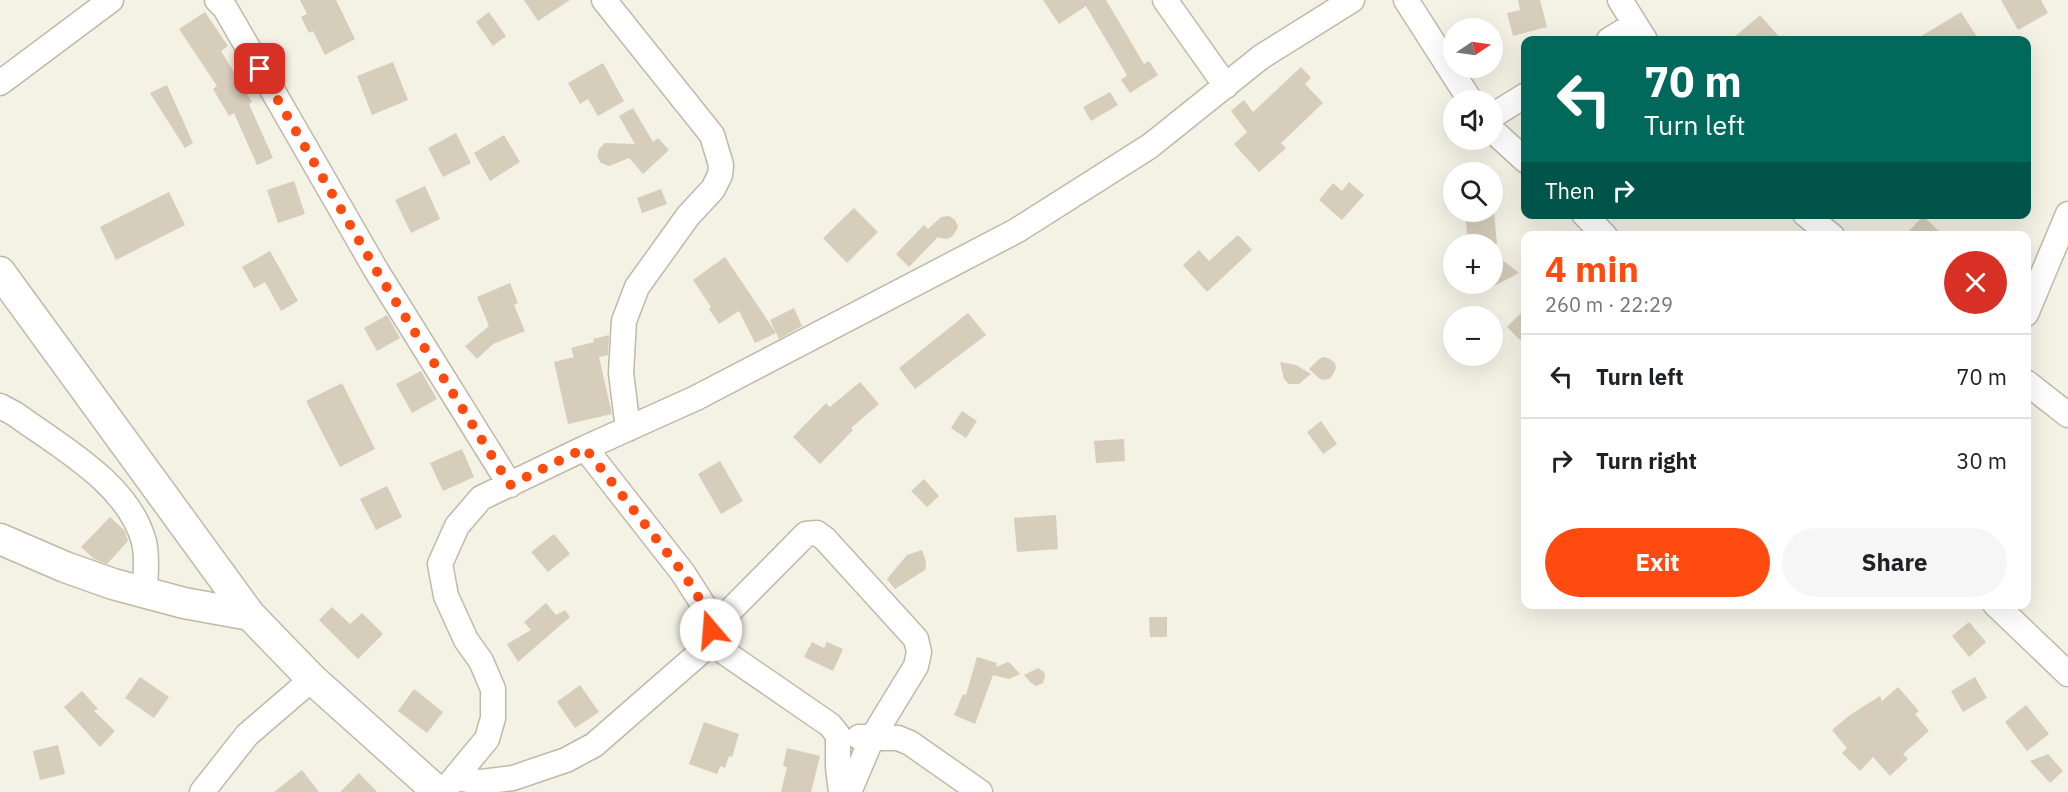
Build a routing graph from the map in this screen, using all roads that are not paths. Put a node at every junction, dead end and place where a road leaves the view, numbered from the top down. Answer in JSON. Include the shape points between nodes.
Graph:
{"nodes":[{"id":1,"x":111,"y":0,"type":"edge"},
{"id":2,"x":217,"y":0,"type":"edge"},
{"id":3,"x":604,"y":0,"type":"edge"},
{"id":4,"x":1165,"y":0,"type":"edge"},
{"id":5,"x":1352,"y":0,"type":"edge"},
{"id":6,"x":1406,"y":0,"type":"edge"},
{"id":7,"x":1620,"y":0,"type":"edge"},
{"id":8,"x":1640,"y":32,"type":"edge"},
{"id":9,"x":1624,"y":36,"type":"edge"},
{"id":10,"x":0,"y":83,"type":"edge"},
{"id":11,"x":1226,"y":86,"type":"junction"},
{"id":12,"x":1464,"y":90,"type":"edge"},
{"id":13,"x":1521,"y":98,"type":"edge"},
{"id":14,"x":1503,"y":109,"type":"edge"},
{"id":15,"x":1503,"y":140,"type":"edge"},
{"id":16,"x":1521,"y":156,"type":"edge"},
{"id":17,"x":2068,"y":214,"type":"edge"},
{"id":18,"x":1589,"y":219,"type":"edge"},
{"id":19,"x":1811,"y":219,"type":"edge"},
{"id":20,"x":1600,"y":231,"type":"edge"},
{"id":21,"x":1826,"y":231,"type":"edge"},
{"id":22,"x":0,"y":272,"type":"edge"},
{"id":23,"x":2031,"y":302,"type":"edge"},
{"id":24,"x":2031,"y":386,"type":"edge"},
{"id":25,"x":0,"y":406,"type":"edge"},
{"id":26,"x":2068,"y":415,"type":"edge"},
{"id":27,"x":628,"y":429,"type":"junction"},
{"id":28,"x":585,"y":448,"type":"junction"},
{"id":29,"x":510,"y":485,"type":"junction"},
{"id":30,"x":0,"y":539,"type":"edge"},
{"id":31,"x":145,"y":593,"type":"junction"},
{"id":32,"x":2000,"y":609,"type":"edge"},
{"id":33,"x":250,"y":615,"type":"junction"},
{"id":34,"x":711,"y":637,"type":"junction"},
{"id":35,"x":2068,"y":674,"type":"edge"},
{"id":36,"x":312,"y":679,"type":"junction"},
{"id":37,"x":838,"y":735,"type":"junction"},
{"id":38,"x":872,"y":738,"type":"junction"},
{"id":39,"x":445,"y":787,"type":"edge"},
{"id":40,"x":202,"y":792,"type":"edge"},
{"id":41,"x":841,"y":792,"type":"edge"},
{"id":42,"x":849,"y":792,"type":"edge"},
{"id":43,"x":980,"y":792,"type":"edge"}],
"edges":[{"from":1,"to":10,"type":"street"},
{"from":2,"to":29,"type":"street","via":[[376,270]]},
{"from":3,"to":27,"type":"street","via":[[712,135],[721,165],[713,189],[688,216],[637,287],[624,321],[621,373]]},
{"from":4,"to":11,"type":"street"},
{"from":5,"to":11,"type":"street","via":[[1261,57]]},
{"from":6,"to":12,"type":"street"},
{"from":7,"to":8,"type":"street"},
{"from":8,"to":9,"type":"street"},
{"from":11,"to":27,"type":"street","via":[[1150,146],[1016,231],[707,393]]},
{"from":13,"to":14,"type":"street"},
{"from":15,"to":16,"type":"street"},
{"from":17,"to":23,"type":"street"},
{"from":18,"to":20,"type":"street"},
{"from":19,"to":21,"type":"street"},
{"from":22,"to":33,"type":"street"},
{"from":24,"to":26,"type":"street"},
{"from":25,"to":31,"type":"street","via":[[104,479],[135,517],[145,546]]},
{"from":27,"to":28,"type":"street"},
{"from":28,"to":29,"type":"street"},
{"from":28,"to":34,"type":"street","via":[[683,573],[704,606]]},
{"from":29,"to":39,"type":"street","via":[[481,498],[457,526],[440,564],[446,596],[493,689],[493,718],[487,739]]},
{"from":30,"to":31,"type":"street","via":[[66,567]]},
{"from":31,"to":33,"type":"street"},
{"from":32,"to":35,"type":"street"},
{"from":33,"to":36,"type":"street"},
{"from":34,"to":37,"type":"street","via":[[830,725]]},
{"from":34,"to":38,"type":"street","via":[[806,534],[817,533],[916,639],[916,666]]},
{"from":34,"to":39,"type":"street","via":[[594,745],[566,760],[513,778]]},
{"from":36,"to":39,"type":"street"},
{"from":36,"to":40,"type":"street","via":[[247,735]]},
{"from":37,"to":38,"type":"street"},
{"from":37,"to":41,"type":"street"},
{"from":38,"to":42,"type":"street"},
{"from":38,"to":43,"type":"street","via":[[898,738],[910,743]]}]}
